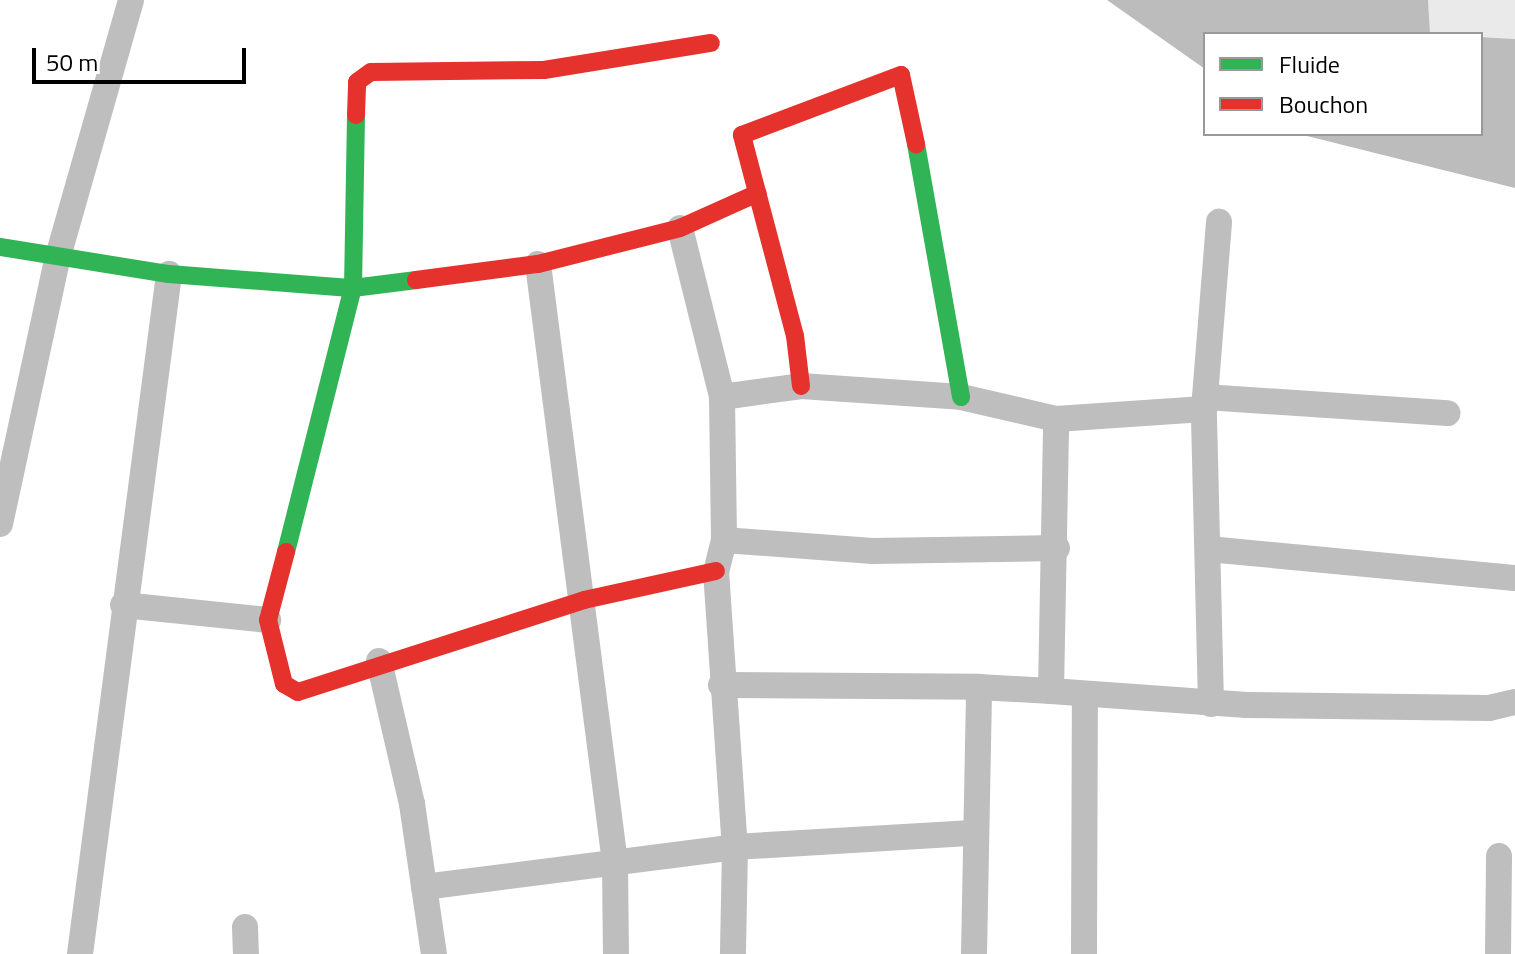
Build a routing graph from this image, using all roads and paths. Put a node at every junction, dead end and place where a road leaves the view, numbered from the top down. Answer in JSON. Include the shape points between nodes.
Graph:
{"nodes":[{"id":1,"x":131,"y":0,"type":"edge"},
{"id":2,"x":711,"y":43,"type":"dead end"},
{"id":3,"x":758,"y":193,"type":"junction"},
{"id":4,"x":1219,"y":222,"type":"dead end"},
{"id":5,"x":680,"y":228,"type":"junction"},
{"id":6,"x":0,"y":247,"type":"edge"},
{"id":7,"x":57,"y":260,"type":"junction"},
{"id":8,"x":538,"y":264,"type":"junction"},
{"id":9,"x":169,"y":274,"type":"junction"},
{"id":10,"x":353,"y":288,"type":"junction"},
{"id":11,"x":801,"y":386,"type":"junction"},
{"id":12,"x":722,"y":397,"type":"junction"},
{"id":13,"x":961,"y":397,"type":"junction"},
{"id":14,"x":1205,"y":403,"type":"junction"},
{"id":15,"x":1447,"y":413,"type":"dead end"},
{"id":16,"x":1056,"y":419,"type":"junction"},
{"id":17,"x":0,"y":524,"type":"edge"},
{"id":18,"x":724,"y":540,"type":"junction"},
{"id":19,"x":1057,"y":548,"type":"junction"},
{"id":20,"x":1208,"y":549,"type":"junction"},
{"id":21,"x":716,"y":571,"type":"junction"},
{"id":22,"x":1515,"y":578,"type":"edge"},
{"id":23,"x":584,"y":600,"type":"junction"},
{"id":24,"x":123,"y":605,"type":"junction"},
{"id":25,"x":268,"y":620,"type":"junction"},
{"id":26,"x":379,"y":661,"type":"junction"},
{"id":27,"x":721,"y":685,"type":"junction"},
{"id":28,"x":979,"y":687,"type":"junction"},
{"id":29,"x":1051,"y":691,"type":"junction"},
{"id":30,"x":1085,"y":694,"type":"junction"},
{"id":31,"x":1515,"y":702,"type":"edge"},
{"id":32,"x":1211,"y":704,"type":"junction"},
{"id":33,"x":973,"y":833,"type":"junction"},
{"id":34,"x":735,"y":847,"type":"junction"},
{"id":35,"x":1499,"y":856,"type":"dead end"},
{"id":36,"x":615,"y":863,"type":"junction"},
{"id":37,"x":424,"y":887,"type":"junction"},
{"id":38,"x":245,"y":927,"type":"dead end"},
{"id":39,"x":80,"y":954,"type":"edge"},
{"id":40,"x":246,"y":954,"type":"edge"},
{"id":41,"x":434,"y":954,"type":"edge"},
{"id":42,"x":616,"y":954,"type":"edge"},
{"id":43,"x":733,"y":954,"type":"edge"},
{"id":44,"x":974,"y":954,"type":"edge"},
{"id":45,"x":1084,"y":954,"type":"edge"},
{"id":46,"x":1498,"y":954,"type":"edge"}],
"edges":[{"from":1,"to":7,"type":"street"},
{"from":2,"to":10,"type":"street","via":[[544,70],[371,72],[357,82],[354,106]]},
{"from":3,"to":5,"type":"street"},
{"from":3,"to":11,"type":"street"},
{"from":3,"to":13,"type":"street","via":[[742,135],[901,75],[943,268]]},
{"from":4,"to":14,"type":"street"},
{"from":5,"to":8,"type":"street"},
{"from":5,"to":12,"type":"street"},
{"from":6,"to":7,"type":"street"},
{"from":7,"to":9,"type":"street"},
{"from":7,"to":17,"type":"street"},
{"from":8,"to":10,"type":"street"},
{"from":8,"to":23,"type":"street"},
{"from":9,"to":10,"type":"street"},
{"from":9,"to":24,"type":"street"},
{"from":10,"to":25,"type":"street"},
{"from":11,"to":12,"type":"street"},
{"from":11,"to":13,"type":"street"},
{"from":12,"to":18,"type":"street"},
{"from":13,"to":16,"type":"street"},
{"from":14,"to":15,"type":"street"},
{"from":14,"to":16,"type":"street"},
{"from":14,"to":20,"type":"street"},
{"from":16,"to":19,"type":"street"},
{"from":18,"to":19,"type":"street","via":[[873,551]]},
{"from":18,"to":21,"type":"street"},
{"from":19,"to":29,"type":"street"},
{"from":20,"to":22,"type":"street"},
{"from":20,"to":32,"type":"street"},
{"from":21,"to":23,"type":"street"},
{"from":21,"to":27,"type":"street"},
{"from":23,"to":26,"type":"street"},
{"from":23,"to":36,"type":"street"},
{"from":24,"to":25,"type":"street"},
{"from":24,"to":39,"type":"street"},
{"from":25,"to":26,"type":"street","via":[[289,690]]},
{"from":26,"to":37,"type":"street"},
{"from":27,"to":28,"type":"street"},
{"from":27,"to":34,"type":"street"},
{"from":28,"to":29,"type":"street"},
{"from":28,"to":33,"type":"street"},
{"from":29,"to":30,"type":"street"},
{"from":30,"to":32,"type":"street"},
{"from":30,"to":45,"type":"street"},
{"from":31,"to":32,"type":"street","via":[[1489,708]]},
{"from":33,"to":34,"type":"street"},
{"from":33,"to":44,"type":"street"},
{"from":34,"to":36,"type":"street"},
{"from":34,"to":43,"type":"street"},
{"from":35,"to":46,"type":"street"},
{"from":36,"to":37,"type":"street"},
{"from":36,"to":42,"type":"street"},
{"from":37,"to":41,"type":"street"},
{"from":38,"to":40,"type":"street"}]}
